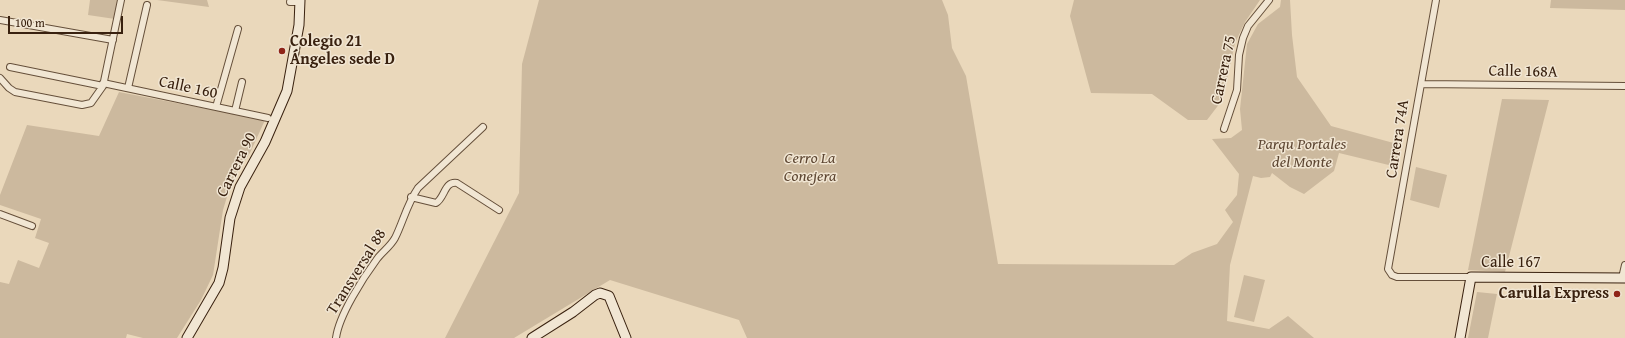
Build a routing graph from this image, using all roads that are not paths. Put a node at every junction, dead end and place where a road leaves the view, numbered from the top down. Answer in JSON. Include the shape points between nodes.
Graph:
{"nodes":[{"id":1,"x":121,"y":0,"type":"edge"},
{"id":2,"x":1269,"y":0,"type":"edge"},
{"id":3,"x":1436,"y":0,"type":"edge"},
{"id":4,"x":300,"y":1,"type":"edge"},
{"id":5,"x":290,"y":2,"type":"dead end"},
{"id":6,"x":147,"y":5,"type":"dead end"},
{"id":7,"x":0,"y":20,"type":"edge"},
{"id":8,"x":238,"y":29,"type":"dead end"},
{"id":9,"x":113,"y":40,"type":"junction"},
{"id":10,"x":10,"y":67,"type":"dead end"},
{"id":11,"x":0,"y":78,"type":"edge"},
{"id":12,"x":242,"y":82,"type":"dead end"},
{"id":13,"x":1420,"y":84,"type":"junction"},
{"id":14,"x":103,"y":85,"type":"junction"},
{"id":15,"x":1625,"y":86,"type":"edge"},
{"id":16,"x":128,"y":88,"type":"junction"},
{"id":17,"x":216,"y":107,"type":"junction"},
{"id":18,"x":235,"y":111,"type":"junction"},
{"id":19,"x":268,"y":118,"type":"dead end"},
{"id":20,"x":483,"y":127,"type":"dead end"},
{"id":21,"x":1224,"y":129,"type":"dead end"},
{"id":22,"x":411,"y":197,"type":"junction"},
{"id":23,"x":499,"y":210,"type":"dead end"},
{"id":24,"x":0,"y":214,"type":"edge"},
{"id":25,"x":32,"y":226,"type":"dead end"},
{"id":26,"x":1625,"y":265,"type":"edge"},
{"id":27,"x":1397,"y":276,"type":"joint"},
{"id":28,"x":1471,"y":277,"type":"junction"},
{"id":29,"x":1623,"y":278,"type":"edge"},
{"id":30,"x":187,"y":338,"type":"edge"},
{"id":31,"x":336,"y":338,"type":"edge"},
{"id":32,"x":532,"y":338,"type":"edge"},
{"id":33,"x":626,"y":338,"type":"edge"},
{"id":34,"x":1460,"y":338,"type":"edge"}],
"edges":[{"from":1,"to":9,"type":"street"},
{"from":2,"to":21,"type":"street","name":"Carrera 75","via":[[1248,26],[1242,38],[1237,90]]},
{"from":3,"to":13,"type":"street","name":"Carrera 74A"},
{"from":4,"to":5,"type":"street"},
{"from":4,"to":30,"type":"street","name":"Carrera 90","via":[[299,25],[287,91],[265,142],[240,187],[230,218],[219,283]]},
{"from":6,"to":16,"type":"street"},
{"from":7,"to":9,"type":"street"},
{"from":8,"to":17,"type":"street"},
{"from":9,"to":14,"type":"street"},
{"from":10,"to":14,"type":"street","name":"Calle 160"},
{"from":11,"to":14,"type":"street","via":[[15,92],[82,105],[91,103]]},
{"from":12,"to":18,"type":"street"},
{"from":13,"to":15,"type":"street","name":"Calle 168A"},
{"from":13,"to":27,"type":"street","name":"Carrera 74A","via":[[1388,264],[1390,273]]},
{"from":14,"to":16,"type":"street","name":"Calle 160"},
{"from":16,"to":17,"type":"street","name":"Calle 160"},
{"from":17,"to":18,"type":"street","name":"Calle 160"},
{"from":18,"to":19,"type":"street","name":"Calle 160"},
{"from":20,"to":22,"type":"street","name":"Transversal 88"},
{"from":22,"to":23,"type":"street","via":[[436,203],[452,183]]},
{"from":22,"to":31,"type":"street","name":"Transversal 88","via":[[395,238],[374,264],[348,305]]},
{"from":24,"to":25,"type":"street"},
{"from":26,"to":29,"type":"street"},
{"from":27,"to":28,"type":"street","name":"Calle 167"},
{"from":28,"to":29,"type":"street","name":"Calle 167"},
{"from":28,"to":34,"type":"street"},
{"from":32,"to":33,"type":"street","via":[[600,293],[609,296]]}]}
